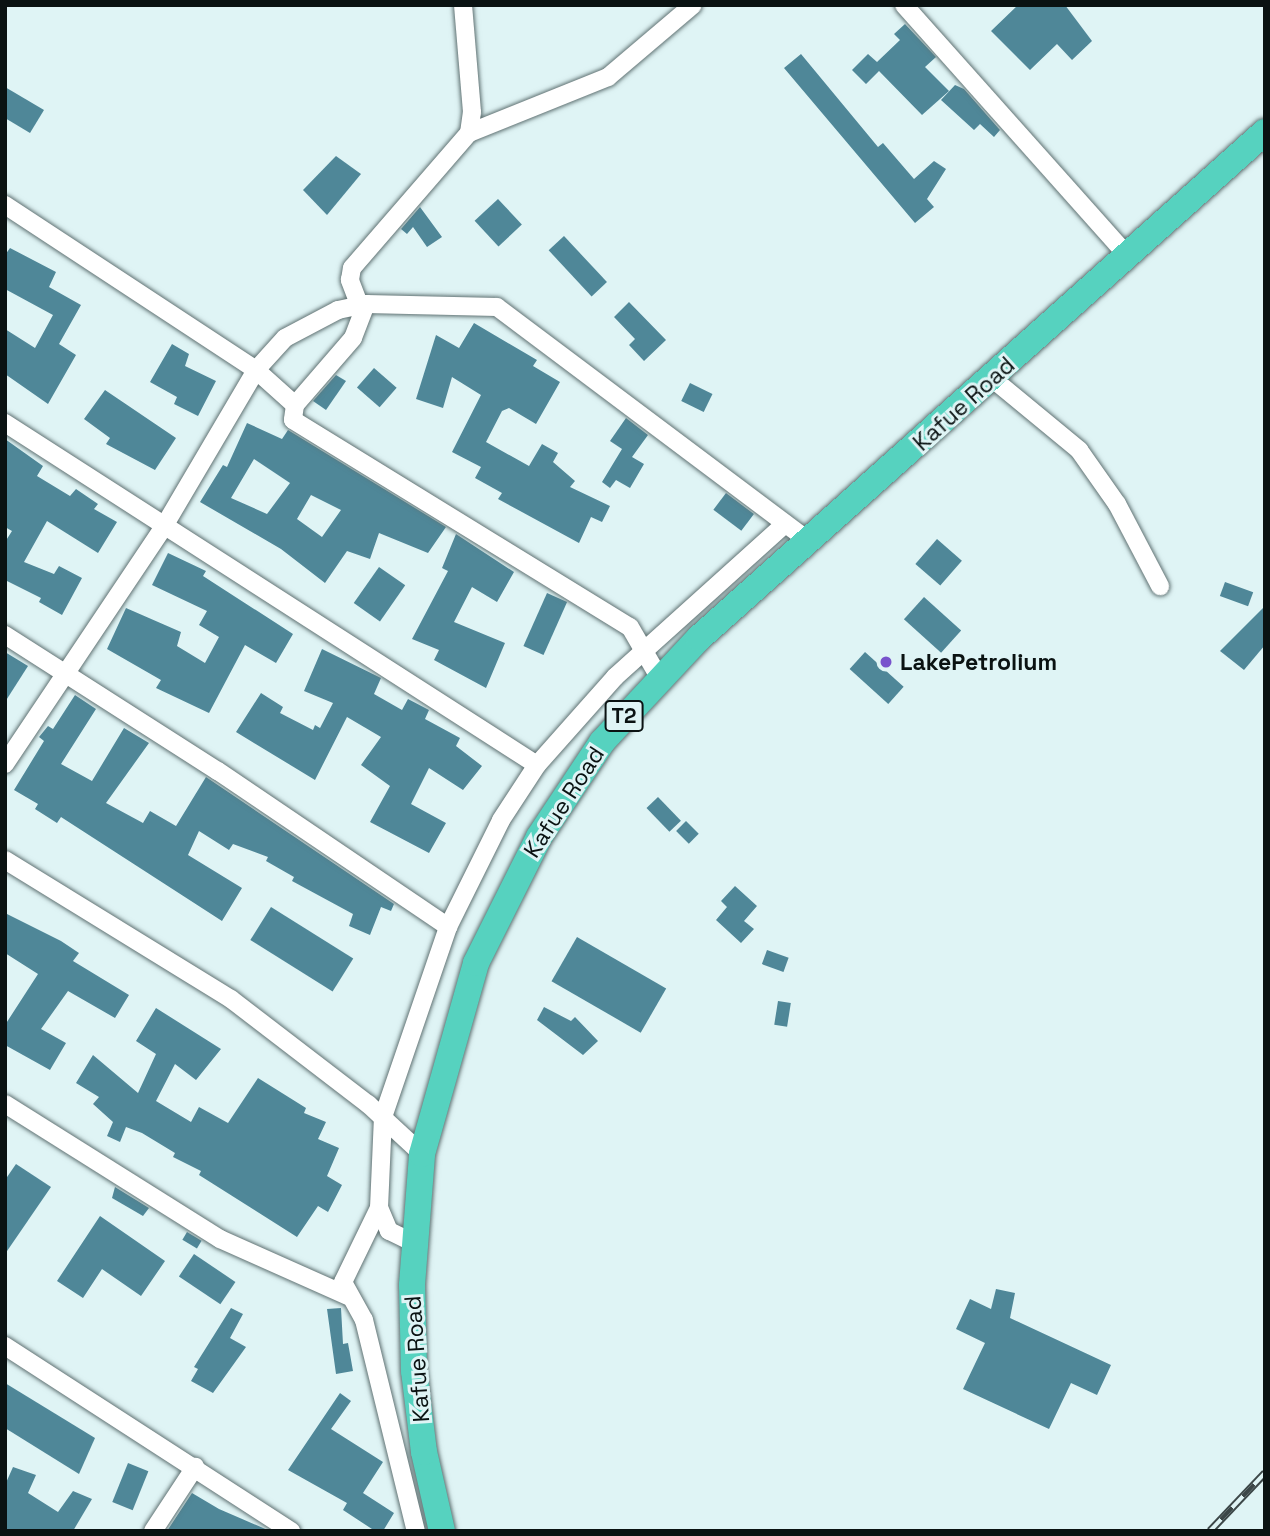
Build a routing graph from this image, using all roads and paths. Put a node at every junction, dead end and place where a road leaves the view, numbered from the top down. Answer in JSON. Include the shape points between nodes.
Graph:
{"nodes":[{"id":1,"x":463,"y":5,"type":"edge"},
{"id":2,"x":693,"y":5,"type":"edge"},
{"id":3,"x":904,"y":5,"type":"edge"},
{"id":4,"x":1265,"y":132,"type":"edge"},
{"id":5,"x":469,"y":133,"type":"junction"},
{"id":6,"x":5,"y":205,"type":"edge"},
{"id":7,"x":1127,"y":255,"type":"junction"},
{"id":8,"x":363,"y":304,"type":"junction"},
{"id":9,"x":256,"y":370,"type":"junction"},
{"id":10,"x":993,"y":379,"type":"junction"},
{"id":11,"x":295,"y":405,"type":"junction"},
{"id":12,"x":5,"y":423,"type":"edge"},
{"id":13,"x":785,"y":524,"type":"junction"},
{"id":14,"x":163,"y":528,"type":"junction"},
{"id":15,"x":809,"y":541,"type":"junction"},
{"id":16,"x":1160,"y":586,"type":"dead end"},
{"id":17,"x":5,"y":635,"type":"edge"},
{"id":18,"x":644,"y":648,"type":"junction"},
{"id":19,"x":65,"y":672,"type":"junction"},
{"id":20,"x":659,"y":677,"type":"junction"},
{"id":21,"x":5,"y":764,"type":"edge"},
{"id":22,"x":537,"y":765,"type":"junction"},
{"id":23,"x":5,"y":860,"type":"edge"},
{"id":24,"x":448,"y":927,"type":"junction"},
{"id":25,"x":5,"y":1104,"type":"edge"},
{"id":26,"x":383,"y":1117,"type":"junction"},
{"id":27,"x":422,"y":1154,"type":"junction"},
{"id":28,"x":379,"y":1208,"type":"junction"},
{"id":29,"x":414,"y":1243,"type":"junction"},
{"id":30,"x":348,"y":1296,"type":"junction"},
{"id":31,"x":5,"y":1346,"type":"edge"},
{"id":32,"x":194,"y":1467,"type":"junction"},
{"id":33,"x":153,"y":1531,"type":"edge"},
{"id":34,"x":291,"y":1531,"type":"edge"},
{"id":35,"x":416,"y":1531,"type":"edge"},
{"id":36,"x":442,"y":1531,"type":"edge"}],
"edges":[{"from":1,"to":5,"type":"street"},
{"from":2,"to":5,"type":"street","via":[[608,77]]},
{"from":3,"to":7,"type":"street"},
{"from":4,"to":7,"type":"highway","name":"Kafue Road","number":"T2"},
{"from":5,"to":8,"type":"street","via":[[352,268],[350,280]]},
{"from":6,"to":9,"type":"street"},
{"from":7,"to":10,"type":"highway","name":"Kafue Road","number":"T2"},
{"from":8,"to":9,"type":"street","via":[[301,327]]},
{"from":8,"to":11,"type":"street","via":[[346,349]]},
{"from":8,"to":13,"type":"street","via":[[489,306],[505,311]]},
{"from":9,"to":11,"type":"street"},
{"from":9,"to":14,"type":"street"},
{"from":10,"to":15,"type":"highway","name":"Kafue Road","number":"T2"},
{"from":10,"to":16,"type":"street","via":[[1079,450],[1117,504]]},
{"from":11,"to":18,"type":"street","via":[[292,412],[297,425],[630,627]]},
{"from":12,"to":14,"type":"street"},
{"from":13,"to":15,"type":"street"},
{"from":13,"to":18,"type":"street"},
{"from":14,"to":19,"type":"street"},
{"from":14,"to":22,"type":"street"},
{"from":15,"to":20,"type":"highway","name":"Kafue Road","number":"T2"},
{"from":17,"to":19,"type":"street"},
{"from":18,"to":20,"type":"street","via":[[645,658]]},
{"from":18,"to":22,"type":"street"},
{"from":19,"to":21,"type":"street"},
{"from":19,"to":24,"type":"street"},
{"from":20,"to":27,"type":"highway","name":"Kafue Road","number":"T2","via":[[574,782],[508,894],[464,996]]},
{"from":22,"to":24,"type":"street","via":[[501,820]]},
{"from":23,"to":26,"type":"street","via":[[231,999]]},
{"from":24,"to":26,"type":"street"},
{"from":25,"to":30,"type":"street","via":[[220,1239]]},
{"from":26,"to":27,"type":"street"},
{"from":26,"to":28,"type":"street"},
{"from":27,"to":29,"type":"highway","name":"Kafue Road","number":"T2"},
{"from":28,"to":29,"type":"street","via":[[389,1231]]},
{"from":28,"to":30,"type":"street","via":[[343,1282]]},
{"from":29,"to":36,"type":"highway","name":"Kafue Road","number":"T2","via":[[414,1371],[424,1452]]},
{"from":30,"to":35,"type":"street","via":[[364,1320]]},
{"from":31,"to":32,"type":"street"},
{"from":32,"to":33,"type":"street"},
{"from":32,"to":34,"type":"street"}]}
